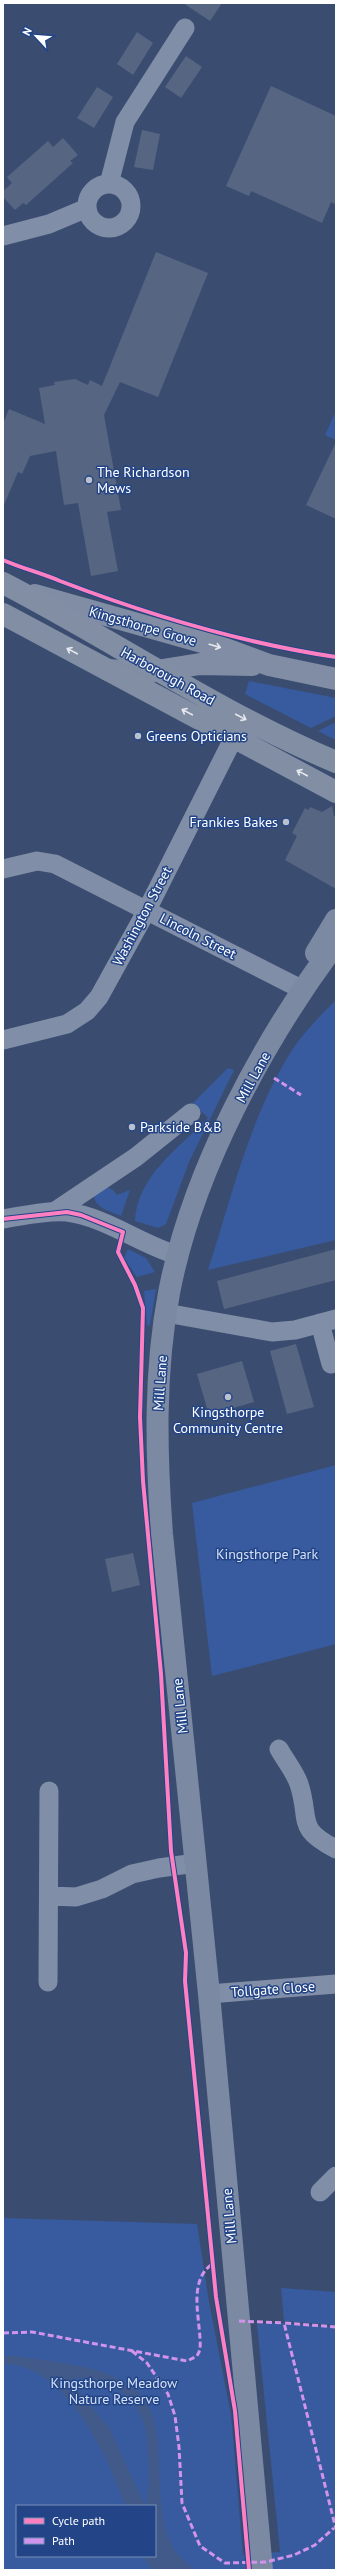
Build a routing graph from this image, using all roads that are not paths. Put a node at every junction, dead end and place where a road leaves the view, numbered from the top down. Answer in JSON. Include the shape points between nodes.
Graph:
{"nodes":[{"id":1,"x":185,"y":28,"type":"dead end"},
{"id":2,"x":109,"y":184,"type":"junction"},
{"id":3,"x":87,"y":208,"type":"junction"},
{"id":4,"x":3,"y":236,"type":"edge"},
{"id":5,"x":10,"y":586,"type":"edge"},
{"id":6,"x":3,"y":614,"type":"edge"},
{"id":7,"x":269,"y":665,"type":"junction"},
{"id":8,"x":108,"y":670,"type":"junction"},
{"id":9,"x":158,"y":671,"type":"junction"},
{"id":10,"x":336,"y":679,"type":"edge"},
{"id":11,"x":234,"y":737,"type":"junction"},
{"id":12,"x":293,"y":744,"type":"junction"},
{"id":13,"x":336,"y":762,"type":"edge"},
{"id":14,"x":336,"y":771,"type":"edge"},
{"id":15,"x":336,"y":792,"type":"edge"},
{"id":16,"x":3,"y":869,"type":"edge"},
{"id":17,"x":147,"y":910,"type":"junction"},
{"id":18,"x":336,"y":920,"type":"edge"},
{"id":19,"x":336,"y":943,"type":"edge"},
{"id":20,"x":298,"y":988,"type":"junction"},
{"id":21,"x":3,"y":1040,"type":"edge"},
{"id":22,"x":191,"y":1113,"type":"dead end"},
{"id":23,"x":54,"y":1212,"type":"junction"},
{"id":24,"x":3,"y":1219,"type":"edge"},
{"id":25,"x":178,"y":1255,"type":"junction"},
{"id":26,"x":166,"y":1313,"type":"junction"},
{"id":27,"x":328,"y":1321,"type":"edge"},
{"id":28,"x":331,"y":1364,"type":"dead end"},
{"id":29,"x":279,"y":1748,"type":"dead end"},
{"id":30,"x":49,"y":1791,"type":"dead end"},
{"id":31,"x":336,"y":1849,"type":"edge"},
{"id":32,"x":196,"y":1863,"type":"junction"},
{"id":33,"x":49,"y":1896,"type":"junction"},
{"id":34,"x":48,"y":1982,"type":"dead end"},
{"id":35,"x":336,"y":1984,"type":"edge"},
{"id":36,"x":209,"y":1994,"type":"junction"},
{"id":37,"x":336,"y":2176,"type":"edge"},
{"id":38,"x":320,"y":2192,"type":"dead end"},
{"id":39,"x":262,"y":2570,"type":"edge"}],
"edges":[{"from":1,"to":2,"type":"street","via":[[125,122]]},
{"from":2,"to":3,"type":"street","via":[[102,185],[90,194]]},
{"from":2,"to":3,"type":"street","via":[[116,185],[128,194],[131,208],[125,221],[113,228],[99,225],[89,215]]},
{"from":3,"to":4,"type":"street","via":[[49,224]]},
{"from":5,"to":7,"type":"main road","name":"Kingsthorpe Grove","one_way":true,"via":[[223,648]]},
{"from":5,"to":9,"type":"highway","name":"Harborough Road"},
{"from":8,"to":6,"type":"highway","name":"Harborough Road","one_way":true},
{"from":7,"to":9,"type":"main road","name":"Kingsthorpe Grove","via":[[200,664]]},
{"from":7,"to":10,"type":"main road","name":"Kingsthorpe Grove"},
{"from":8,"to":9,"type":"main road","name":"Kingsthorpe Grove","via":[[129,673]]},
{"from":11,"to":8,"type":"highway","name":"Harborough Road","one_way":true},
{"from":9,"to":12,"type":"highway","name":"Harborough Road","one_way":true},
{"from":15,"to":11,"type":"highway","name":"Harborough Road","one_way":true},
{"from":11,"to":17,"type":"street","name":"Washington Street"},
{"from":12,"to":13,"type":"highway","name":"Harborough Road"},
{"from":12,"to":14,"type":"street"},
{"from":16,"to":17,"type":"street","name":"Lincoln Street","via":[[45,861]]},
{"from":17,"to":20,"type":"street","name":"Lincoln Street"},
{"from":17,"to":21,"type":"street","name":"Washington Street","via":[[99,997],[87,1011],[67,1024]]},
{"from":18,"to":20,"type":"street"},
{"from":19,"to":20,"type":"street","name":"Mill Lane"},
{"from":20,"to":25,"type":"street","name":"Mill Lane","via":[[228,1124],[198,1194]]},
{"from":22,"to":23,"type":"street","via":[[136,1157]]},
{"from":23,"to":24,"type":"street"},
{"from":23,"to":25,"type":"street","via":[[82,1215],[160,1250]]},
{"from":25,"to":26,"type":"street","name":"Mill Lane"},
{"from":26,"to":27,"type":"street","via":[[272,1332],[295,1330]]},
{"from":26,"to":32,"type":"street","name":"Mill Lane","via":[[158,1396],[159,1491]]},
{"from":27,"to":28,"type":"street"},
{"from":29,"to":31,"type":"street","via":[[299,1782],[306,1826],[316,1839]]},
{"from":30,"to":33,"type":"street"},
{"from":32,"to":33,"type":"street","via":[[132,1874],[102,1889],[76,1897]]},
{"from":32,"to":36,"type":"street","name":"Mill Lane"},
{"from":33,"to":34,"type":"street"},
{"from":35,"to":36,"type":"street","name":"Tollgate Close"},
{"from":36,"to":39,"type":"street","name":"Mill Lane"},
{"from":37,"to":38,"type":"street"}]}
